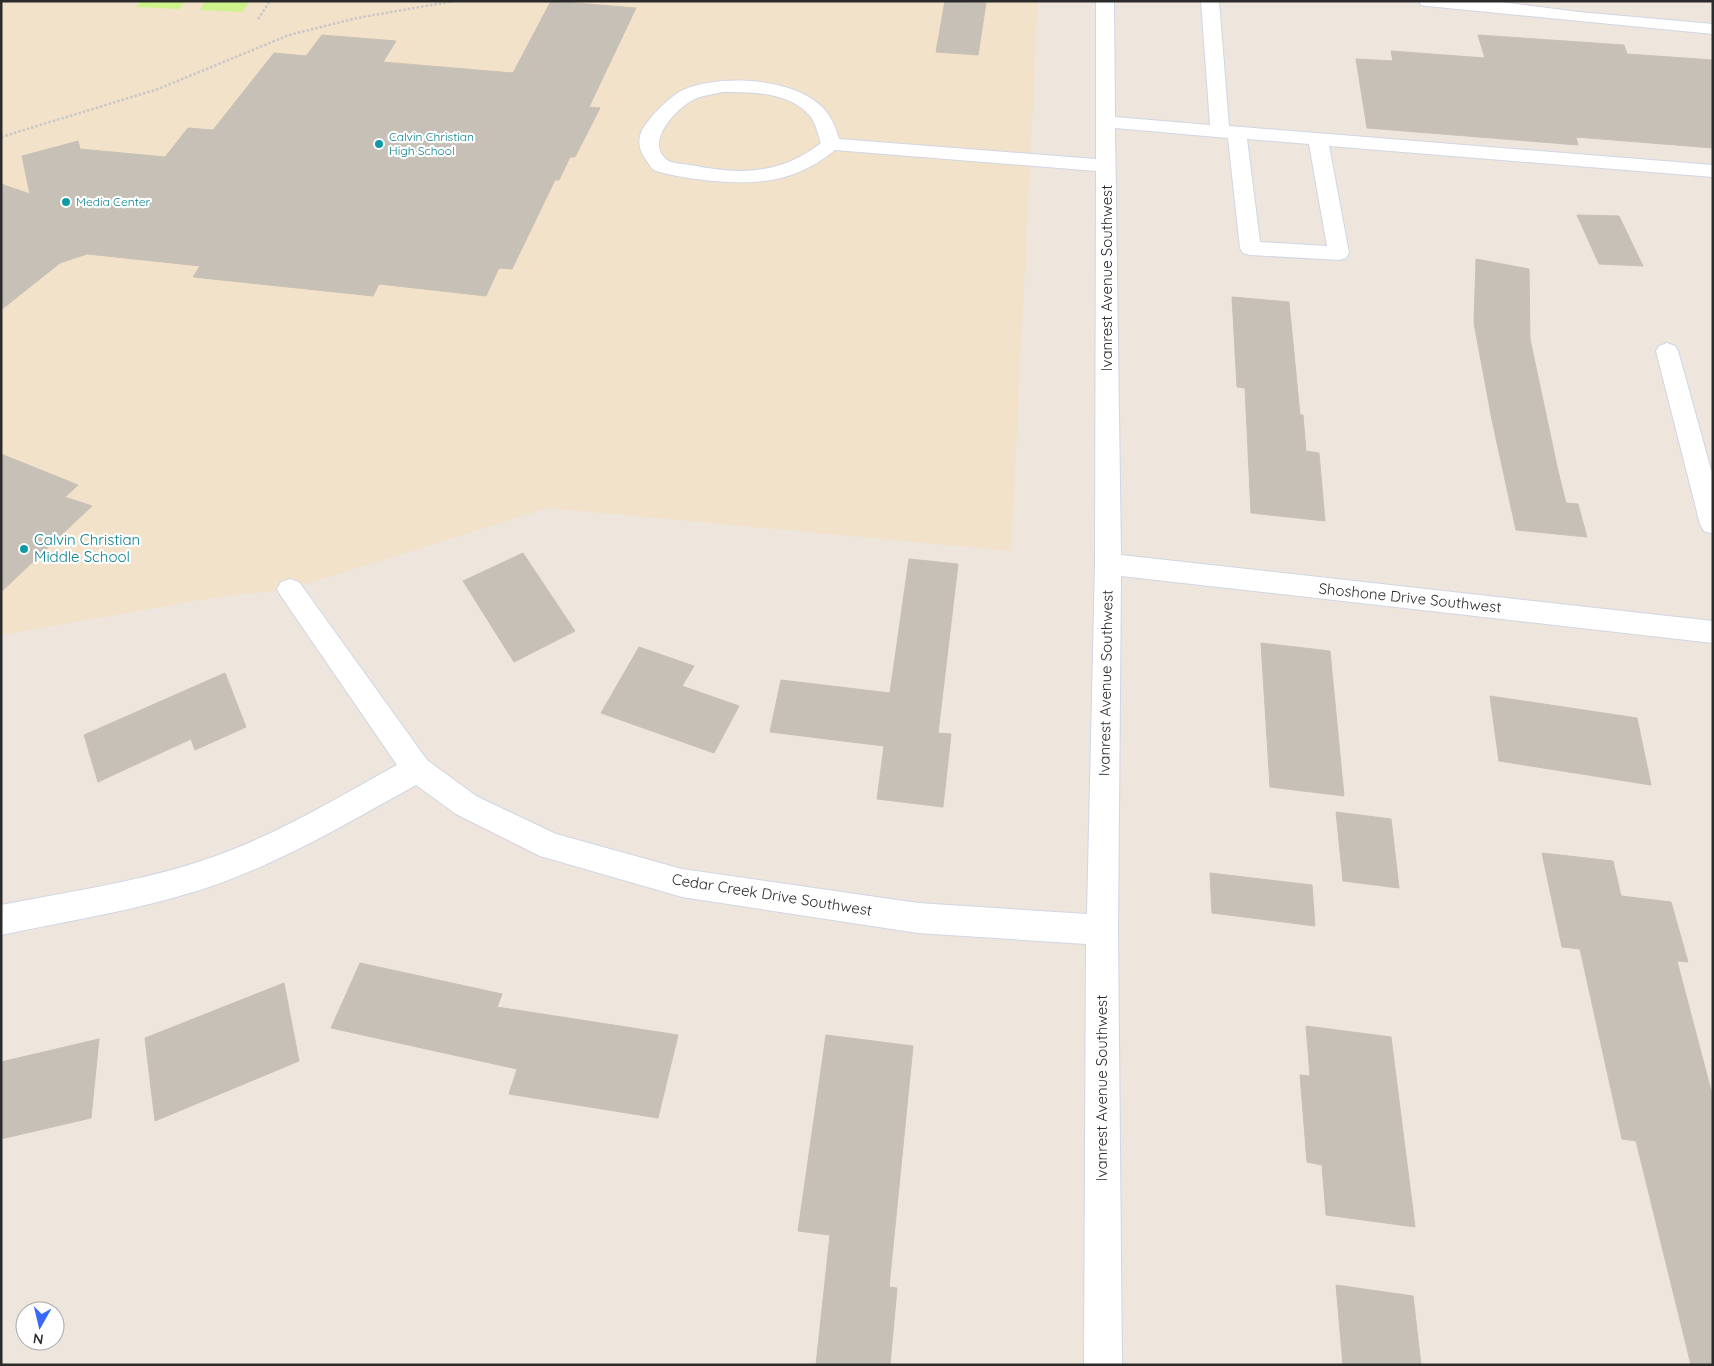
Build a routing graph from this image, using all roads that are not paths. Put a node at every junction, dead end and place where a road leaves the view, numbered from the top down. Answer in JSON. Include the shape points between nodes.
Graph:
{"nodes":[{"id":1,"x":1105,"y":1,"type":"edge"},
{"id":2,"x":1210,"y":1,"type":"edge"},
{"id":3,"x":1427,"y":1,"type":"edge"},
{"id":4,"x":1713,"y":29,"type":"edge"},
{"id":5,"x":1106,"y":122,"type":"junction"},
{"id":6,"x":1229,"y":132,"type":"junction"},
{"id":7,"x":1318,"y":139,"type":"junction"},
{"id":8,"x":831,"y":144,"type":"junction"},
{"id":9,"x":1106,"y":166,"type":"junction"},
{"id":10,"x":1713,"y":171,"type":"edge"},
{"id":11,"x":1667,"y":351,"type":"dead end"},
{"id":12,"x":1713,"y":524,"type":"edge"},
{"id":13,"x":1108,"y":564,"type":"junction"},
{"id":14,"x":290,"y":589,"type":"dead end"},
{"id":15,"x":1713,"y":632,"type":"edge"},
{"id":16,"x":417,"y":769,"type":"junction"},
{"id":17,"x":1,"y":920,"type":"edge"},
{"id":18,"x":1102,"y":930,"type":"junction"},
{"id":19,"x":1103,"y":1365,"type":"edge"}],
"edges":[{"from":1,"to":5,"type":"street","name":"Ivanrest Avenue Southwest"},
{"from":2,"to":6,"type":"street"},
{"from":3,"to":4,"type":"street"},
{"from":5,"to":6,"type":"street"},
{"from":5,"to":9,"type":"street","name":"Ivanrest Avenue Southwest"},
{"from":6,"to":7,"type":"street"},
{"from":6,"to":7,"type":"street","via":[[1250,248],[1339,252]]},
{"from":7,"to":10,"type":"street"},
{"from":8,"to":8,"type":"street","via":[[824,124],[812,107],[789,94],[752,87],[724,86],[690,94],[672,105],[650,134],[650,153],[660,165],[746,178],[783,172],[811,160]]},
{"from":8,"to":9,"type":"street"},
{"from":9,"to":13,"type":"street","name":"Ivanrest Avenue Southwest"},
{"from":11,"to":12,"type":"street"},
{"from":13,"to":15,"type":"street","name":"Shoshone Drive Southwest"},
{"from":13,"to":18,"type":"street","name":"Ivanrest Avenue Southwest"},
{"from":14,"to":16,"type":"street","name":"Cedar Creek Drive Southwest"},
{"from":16,"to":17,"type":"street","via":[[300,832],[213,871],[136,893]]},
{"from":16,"to":18,"type":"street","name":"Cedar Creek Drive Southwest","via":[[466,805],[551,846],[682,883],[918,918]]},
{"from":18,"to":19,"type":"street","name":"Ivanrest Avenue Southwest"}]}
